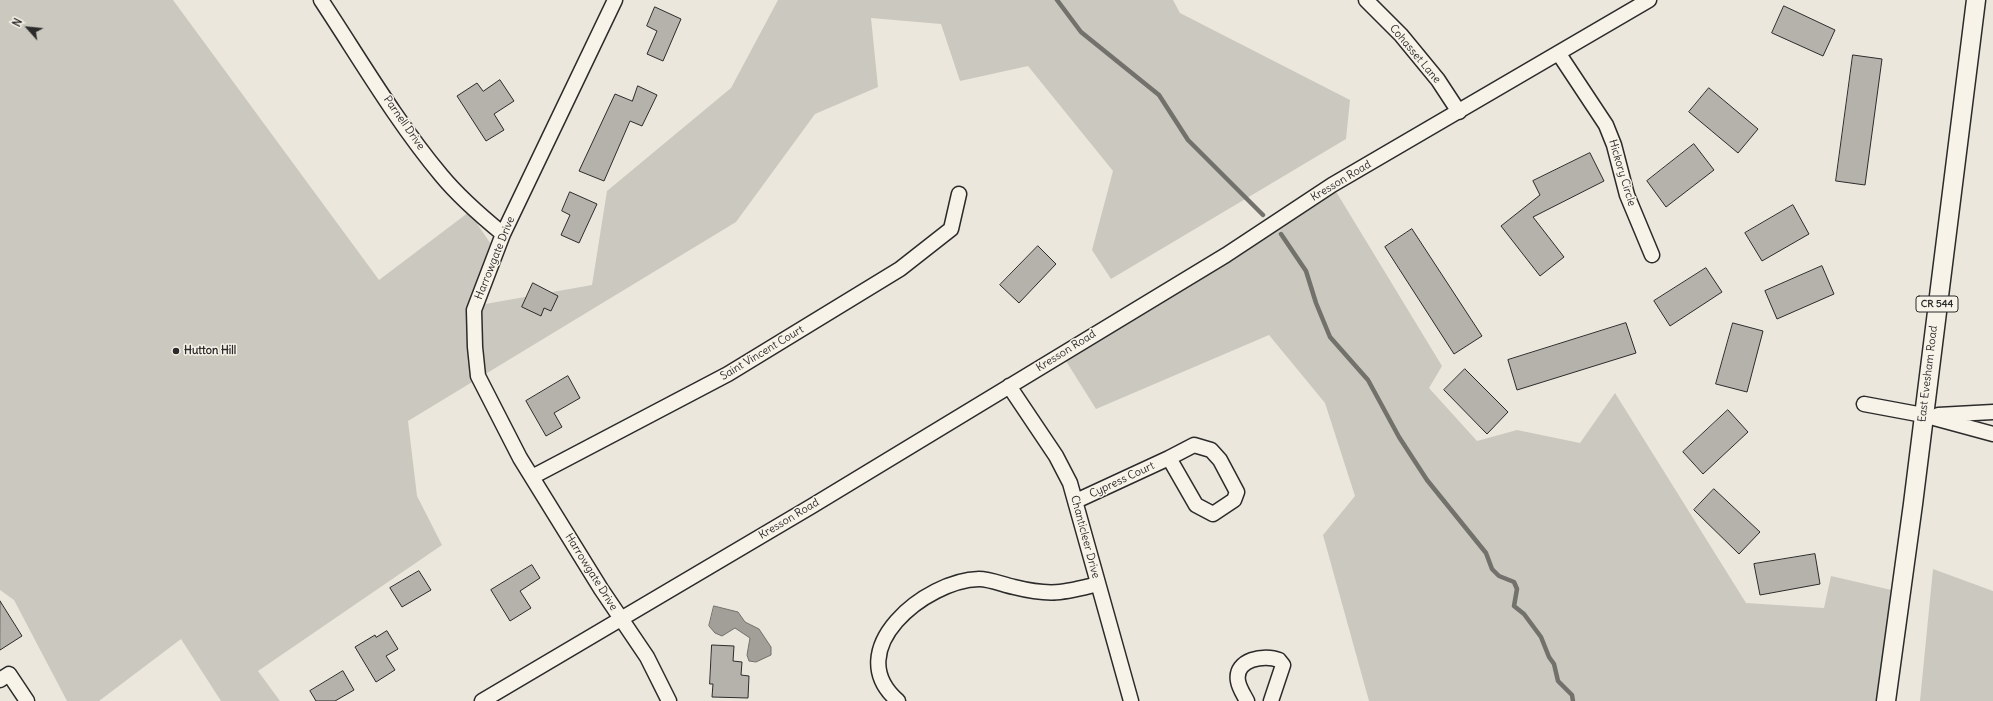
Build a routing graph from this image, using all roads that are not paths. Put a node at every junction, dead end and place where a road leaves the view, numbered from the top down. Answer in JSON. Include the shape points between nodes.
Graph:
{"nodes":[{"id":1,"x":321,"y":0,"type":"edge"},
{"id":2,"x":615,"y":0,"type":"edge"},
{"id":3,"x":1366,"y":0,"type":"edge"},
{"id":4,"x":1649,"y":0,"type":"edge"},
{"id":5,"x":1976,"y":0,"type":"edge"},
{"id":6,"x":1559,"y":54,"type":"junction"},
{"id":7,"x":1459,"y":112,"type":"junction"},
{"id":8,"x":959,"y":194,"type":"dead end"},
{"id":9,"x":503,"y":234,"type":"junction"},
{"id":10,"x":1652,"y":255,"type":"dead end"},
{"id":11,"x":1009,"y":386,"type":"junction"},
{"id":12,"x":1864,"y":404,"type":"dead end"},
{"id":13,"x":1993,"y":412,"type":"edge"},
{"id":14,"x":1923,"y":416,"type":"junction"},
{"id":15,"x":1993,"y":434,"type":"edge"},
{"id":16,"x":1169,"y":458,"type":"junction"},
{"id":17,"x":532,"y":477,"type":"junction"},
{"id":18,"x":1076,"y":502,"type":"junction"},
{"id":19,"x":1098,"y":584,"type":"junction"},
{"id":20,"x":621,"y":620,"type":"junction"},
{"id":21,"x":0,"y":680,"type":"edge"},
{"id":22,"x":27,"y":701,"type":"edge"},
{"id":23,"x":482,"y":701,"type":"edge"},
{"id":24,"x":670,"y":701,"type":"edge"},
{"id":25,"x":898,"y":701,"type":"edge"},
{"id":26,"x":1131,"y":701,"type":"edge"},
{"id":27,"x":1247,"y":701,"type":"edge"},
{"id":28,"x":1271,"y":701,"type":"edge"},
{"id":29,"x":1886,"y":701,"type":"edge"}],
"edges":[{"from":1,"to":9,"type":"street","name":"Parnell Drive","via":[[399,118],[441,176]]},
{"from":2,"to":9,"type":"street","name":"Harrowgate Drive"},
{"from":3,"to":7,"type":"street","name":"Cohasset Lane","via":[[1410,46],[1438,80]]},
{"from":4,"to":6,"type":"street","name":"Kresson Road"},
{"from":5,"to":14,"type":"main road","name":"East Evesham Road","number":"CR 544"},
{"from":6,"to":7,"type":"street","name":"Kresson Road"},
{"from":6,"to":10,"type":"street","name":"Hickory Circle","via":[[1606,125],[1627,195]]},
{"from":7,"to":11,"type":"street","name":"Kresson Road","via":[[1332,184],[1226,255]]},
{"from":8,"to":17,"type":"street","name":"Saint Vincent Court","via":[[951,229],[900,269],[728,374]]},
{"from":9,"to":17,"type":"street","name":"Harrowgate Drive","via":[[474,310],[477,369],[481,382]]},
{"from":11,"to":18,"type":"street","name":"Chanticleer Drive","via":[[1056,456],[1070,483]]},
{"from":11,"to":20,"type":"street","name":"Kresson Road"},
{"from":12,"to":14,"type":"street"},
{"from":13,"to":14,"type":"street"},
{"from":14,"to":15,"type":"street"},
{"from":14,"to":29,"type":"main road","name":"East Evesham Road","number":"CR 544"},
{"from":16,"to":16,"type":"street","name":"Cypress Court","via":[[1194,445],[1211,450],[1220,460],[1237,492],[1234,500],[1213,514],[1196,505]]},
{"from":16,"to":18,"type":"street","name":"Cypress Court"},
{"from":17,"to":20,"type":"street","name":"Harrowgate Drive"},
{"from":18,"to":19,"type":"street","name":"Chanticleer Drive"},
{"from":19,"to":25,"type":"street","via":[[1053,594],[1036,593],[980,579],[954,584],[925,598],[899,616],[878,652],[878,665],[883,681]]},
{"from":19,"to":26,"type":"street","name":"Chanticleer Drive"},
{"from":20,"to":23,"type":"street","name":"Kresson Road"},
{"from":20,"to":24,"type":"street","via":[[647,657]]},
{"from":21,"to":22,"type":"street","via":[[9,674]]},
{"from":27,"to":28,"type":"street","via":[[1238,681],[1239,671],[1244,664],[1254,658],[1266,656],[1280,660],[1283,665]]}]}
